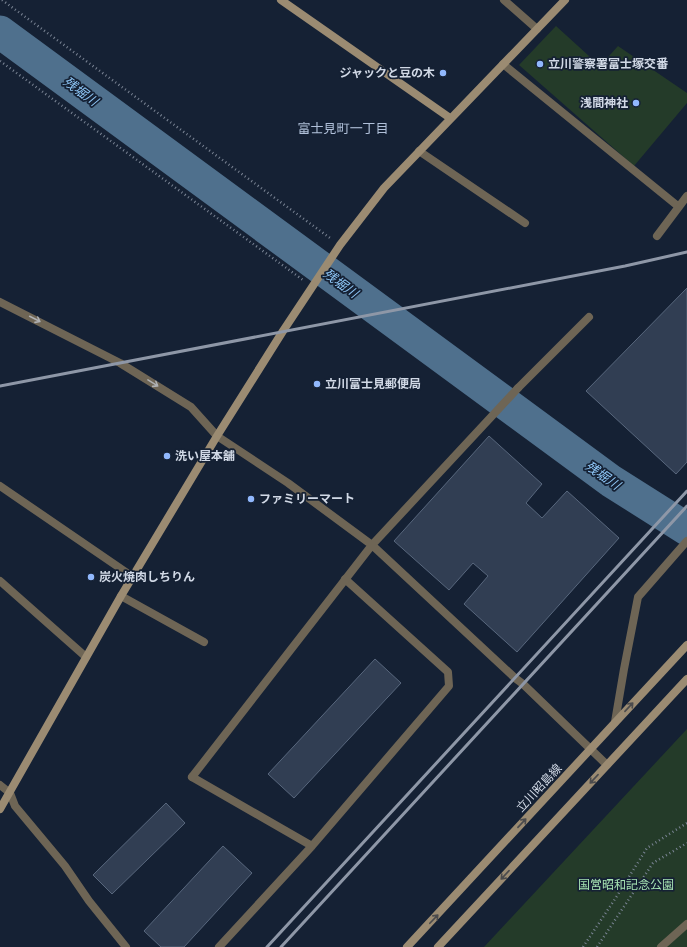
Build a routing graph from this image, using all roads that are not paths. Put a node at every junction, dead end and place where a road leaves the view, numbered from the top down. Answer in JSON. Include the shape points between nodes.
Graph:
{"nodes":[{"id":1,"x":281,"y":0,"type":"edge"},
{"id":2,"x":504,"y":0,"type":"edge"},
{"id":3,"x":565,"y":0,"type":"edge"},
{"id":4,"x":537,"y":29,"type":"junction"},
{"id":5,"x":503,"y":64,"type":"junction"},
{"id":6,"x":450,"y":118,"type":"junction"},
{"id":7,"x":419,"y":151,"type":"junction"},
{"id":8,"x":687,"y":196,"type":"edge"},
{"id":9,"x":678,"y":207,"type":"junction"},
{"id":10,"x":524,"y":223,"type":"dead end"},
{"id":11,"x":657,"y":236,"type":"dead end"},
{"id":12,"x":0,"y":302,"type":"edge"},
{"id":13,"x":589,"y":317,"type":"dead end"},
{"id":14,"x":217,"y":436,"type":"junction"},
{"id":15,"x":0,"y":486,"type":"edge"},
{"id":16,"x":687,"y":541,"type":"edge"},
{"id":17,"x":372,"y":544,"type":"junction"},
{"id":18,"x":133,"y":577,"type":"junction"},
{"id":19,"x":345,"y":579,"type":"junction"},
{"id":20,"x":0,"y":581,"type":"edge"},
{"id":21,"x":121,"y":596,"type":"junction"},
{"id":22,"x":204,"y":642,"type":"dead end"},
{"id":23,"x":687,"y":645,"type":"edge"},
{"id":24,"x":86,"y":657,"type":"junction"},
{"id":25,"x":687,"y":679,"type":"edge"},
{"id":26,"x":616,"y":722,"type":"junction"},
{"id":27,"x":591,"y":750,"type":"junction"},
{"id":28,"x":607,"y":765,"type":"junction"},
{"id":29,"x":0,"y":785,"type":"edge"},
{"id":30,"x":10,"y":793,"type":"junction"},
{"id":31,"x":0,"y":809,"type":"edge"},
{"id":32,"x":312,"y":846,"type":"junction"},
{"id":33,"x":687,"y":924,"type":"edge"},
{"id":34,"x":126,"y":947,"type":"edge"},
{"id":35,"x":219,"y":947,"type":"edge"},
{"id":36,"x":407,"y":947,"type":"edge"},
{"id":37,"x":438,"y":947,"type":"edge"},
{"id":38,"x":661,"y":947,"type":"edge"}],
"edges":[{"from":1,"to":6,"type":"main road"},
{"from":2,"to":4,"type":"street"},
{"from":3,"to":4,"type":"main road"},
{"from":4,"to":5,"type":"main road"},
{"from":5,"to":6,"type":"main road"},
{"from":5,"to":9,"type":"street"},
{"from":6,"to":7,"type":"main road"},
{"from":7,"to":10,"type":"street"},
{"from":7,"to":14,"type":"main road","via":[[384,188],[340,245]]},
{"from":8,"to":9,"type":"street"},
{"from":9,"to":11,"type":"street"},
{"from":12,"to":14,"type":"street","one_way":true,"via":[[120,363],[191,407]]},
{"from":13,"to":17,"type":"street","via":[[518,388]]},
{"from":14,"to":17,"type":"street","via":[[288,483]]},
{"from":14,"to":18,"type":"main road"},
{"from":15,"to":18,"type":"street"},
{"from":16,"to":26,"type":"street","via":[[638,597]]},
{"from":17,"to":19,"type":"street"},
{"from":17,"to":27,"type":"street"},
{"from":18,"to":21,"type":"main road"},
{"from":19,"to":32,"type":"street","via":[[448,672],[449,686]]},
{"from":19,"to":32,"type":"street","via":[[192,777]]},
{"from":20,"to":24,"type":"street"},
{"from":21,"to":22,"type":"street"},
{"from":21,"to":24,"type":"main road"},
{"from":26,"to":23,"type":"main road","name":"立川昭島線","one_way":true},
{"from":24,"to":30,"type":"main road"},
{"from":25,"to":28,"type":"main road"},
{"from":26,"to":27,"type":"main road","name":"立川昭島線"},
{"from":27,"to":28,"type":"street"},
{"from":36,"to":27,"type":"main road","name":"立川昭島線","one_way":true},
{"from":28,"to":37,"type":"main road","one_way":true},
{"from":29,"to":30,"type":"street"},
{"from":30,"to":31,"type":"main road"},
{"from":30,"to":34,"type":"street","via":[[15,806],[65,866]]},
{"from":32,"to":35,"type":"street"},
{"from":33,"to":38,"type":"street"}]}
